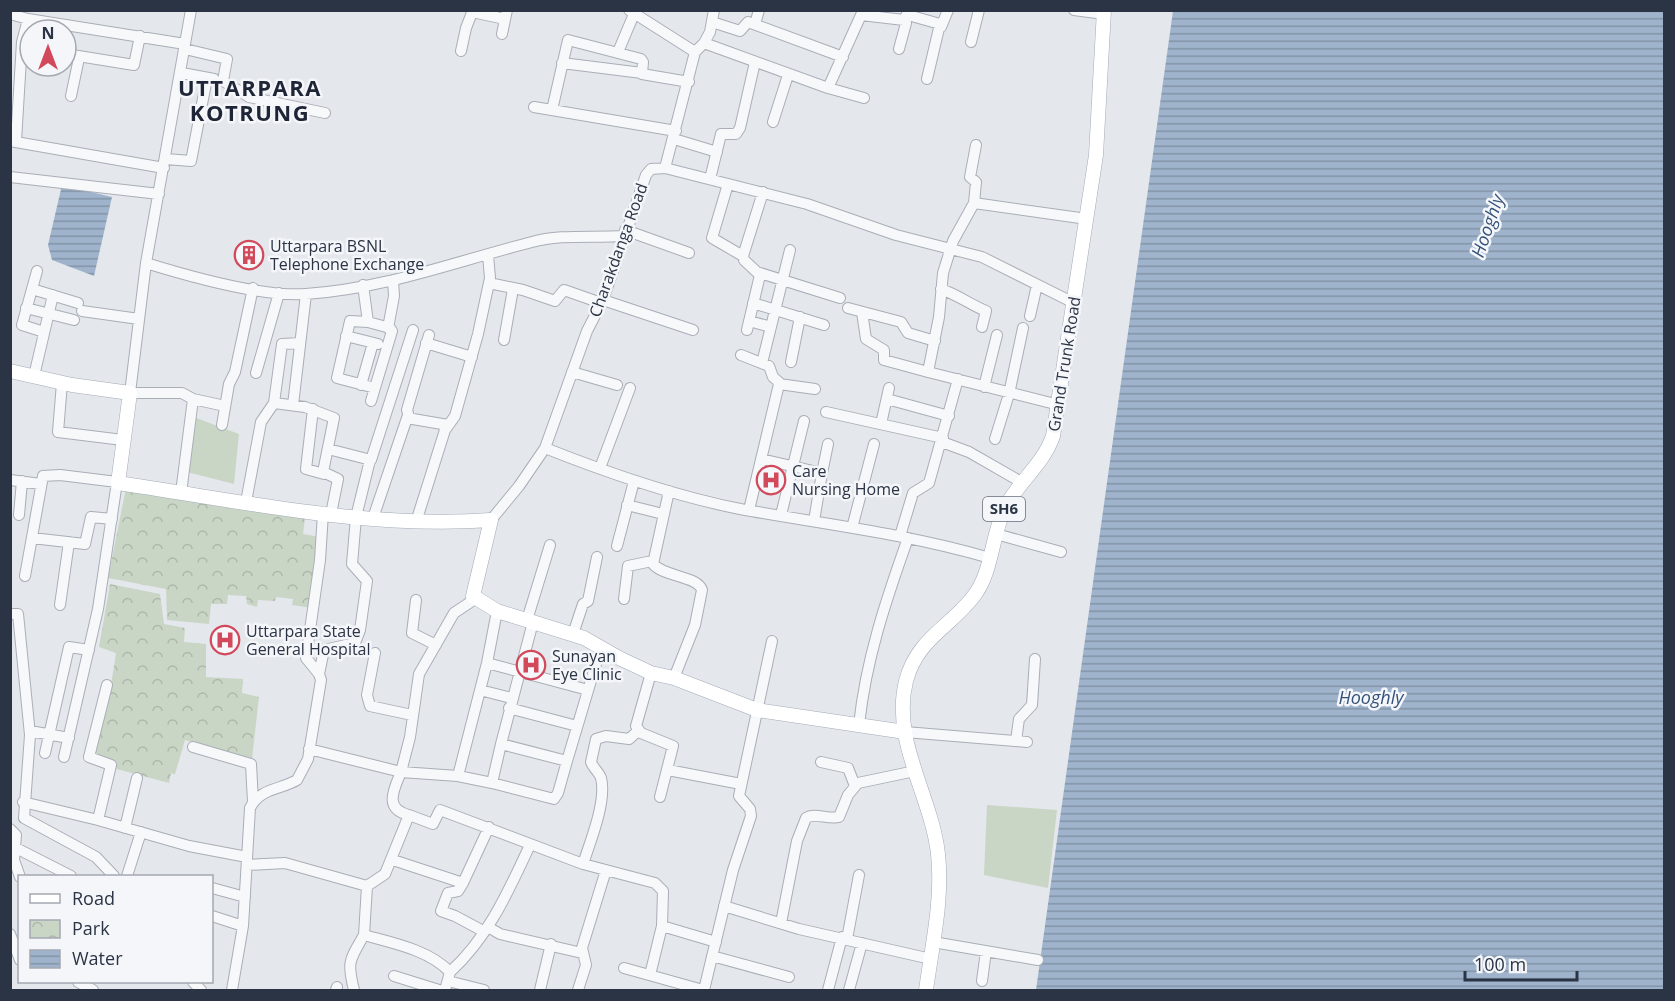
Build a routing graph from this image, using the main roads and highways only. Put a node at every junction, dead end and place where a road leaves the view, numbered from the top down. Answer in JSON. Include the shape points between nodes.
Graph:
{"nodes":[{"id":1,"x":1104,"y":12,"type":"edge"},
{"id":2,"x":10,"y":371,"type":"edge"},
{"id":3,"x":905,"y":732,"type":"junction"},
{"id":4,"x":926,"y":990,"type":"edge"}],
"edges":[{"from":1,"to":3,"type":"main road","name":"Grand Trunk Road","number":"SH6","via":[[1096,155],[1059,405],[1049,447],[1008,502],[973,597],[928,639],[910,668],[904,695]]},
{"from":2,"to":3,"type":"main road","via":[[130,393],[117,482],[327,514],[416,522],[491,520],[473,587],[475,598],[497,611],[573,634],[651,672],[757,710]]},
{"from":3,"to":4,"type":"main road","name":"Grand Trunk Road","number":"SH6","via":[[938,855]]}]}
